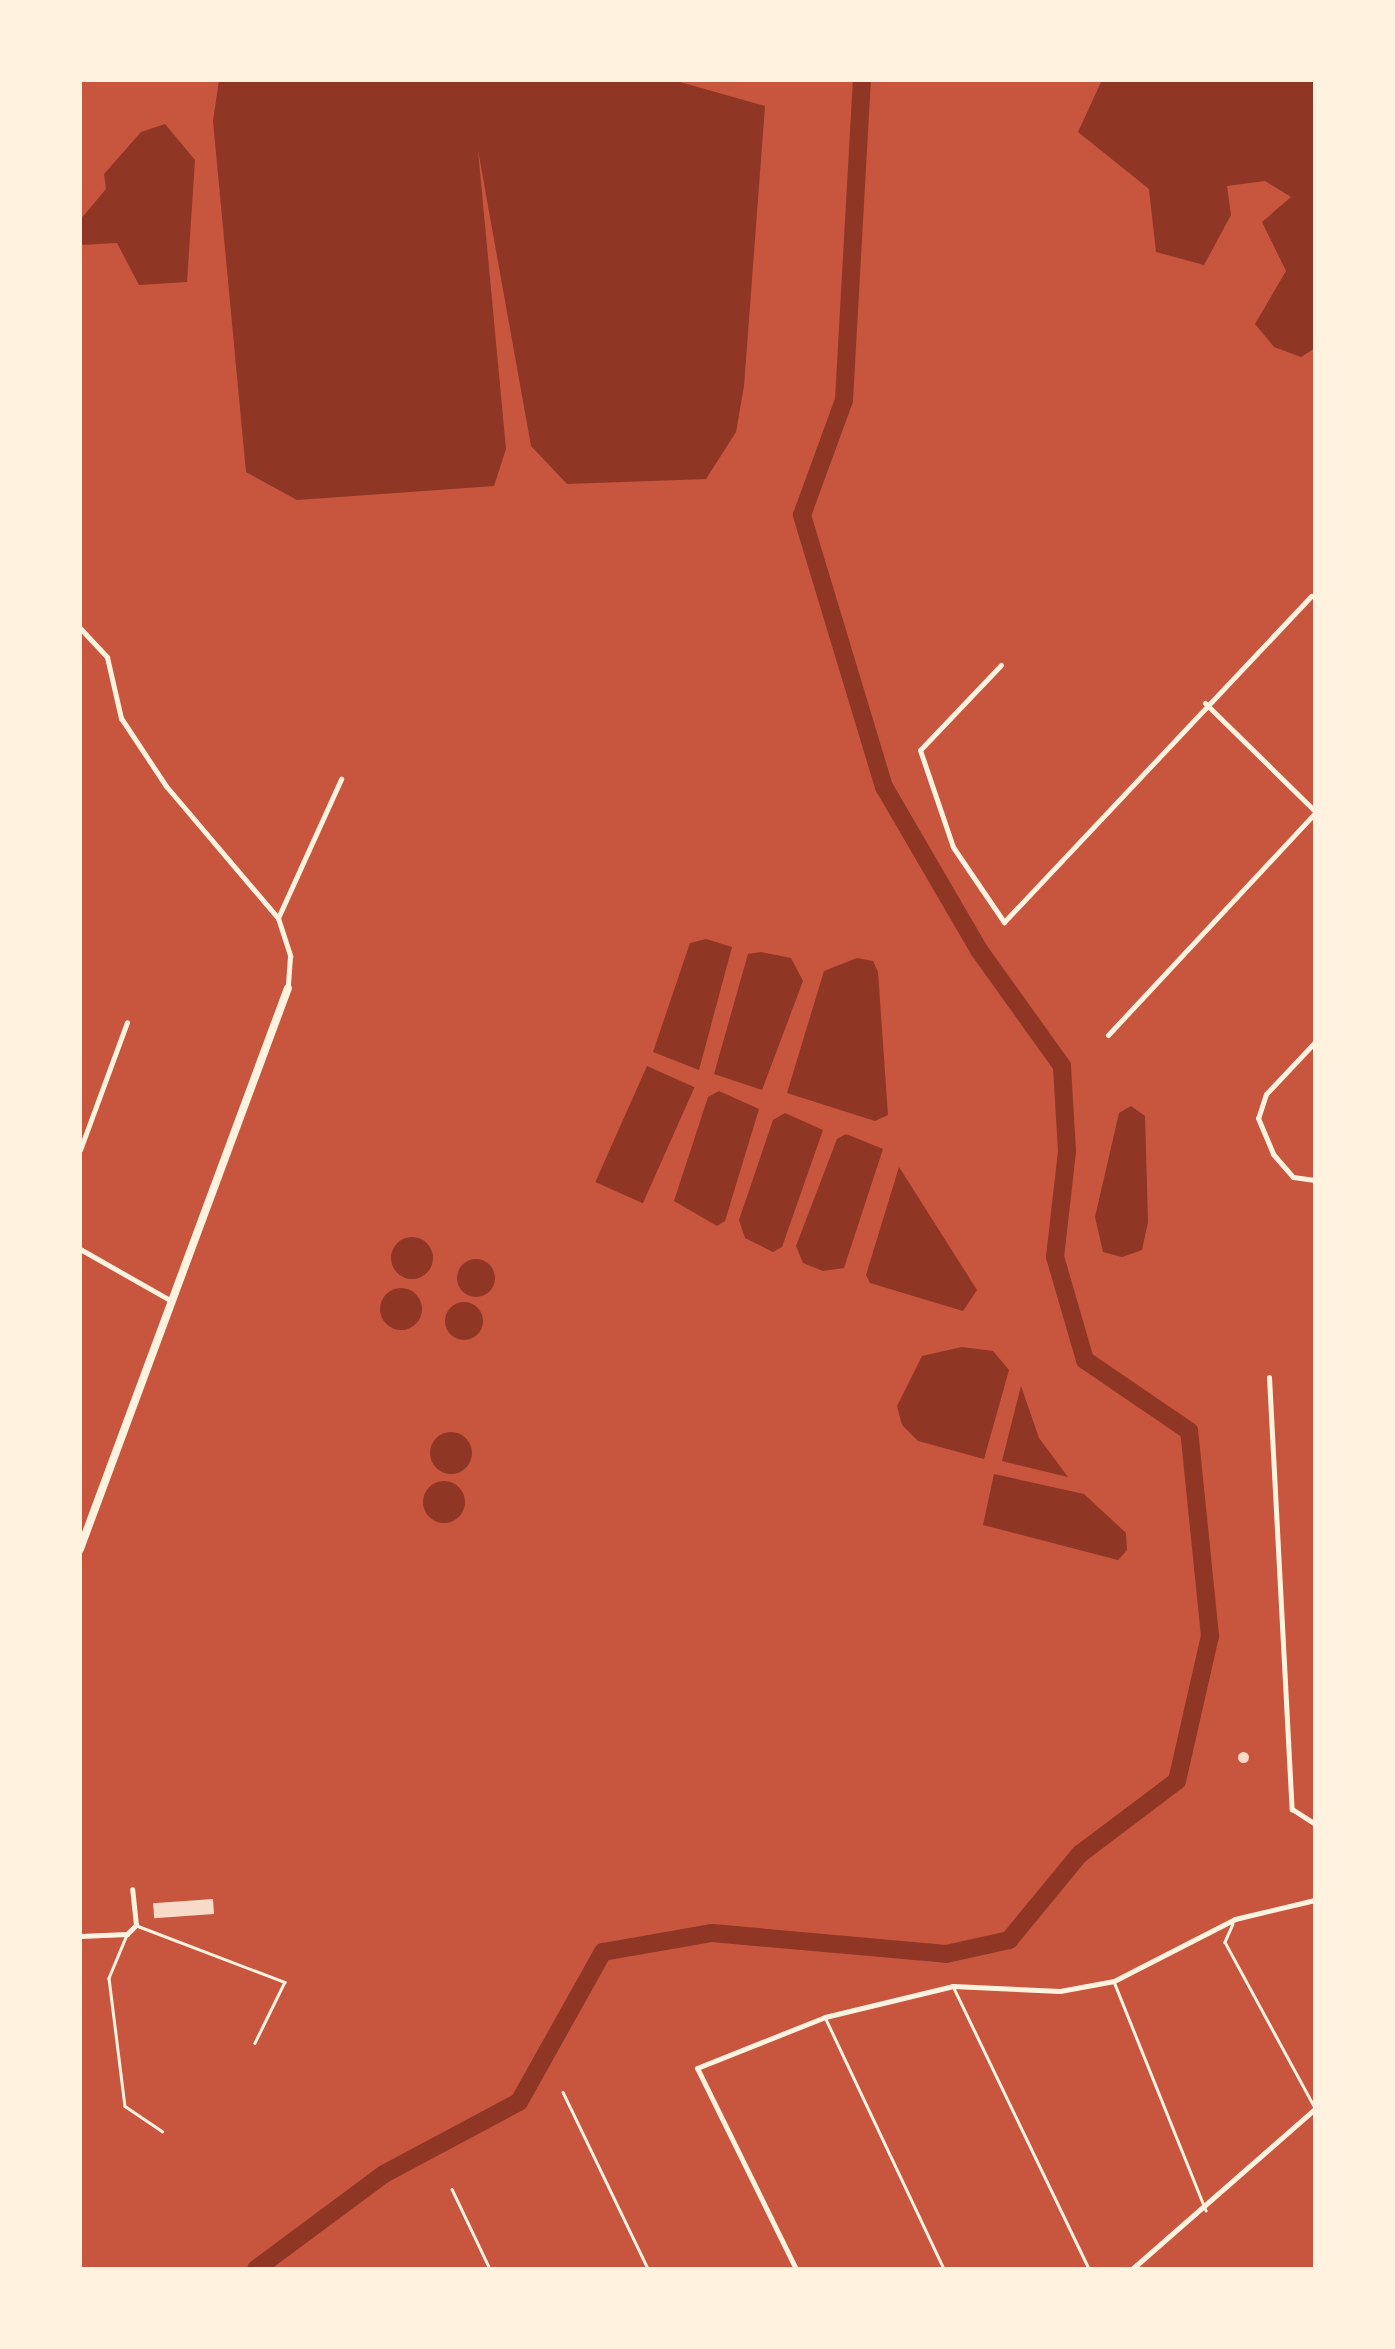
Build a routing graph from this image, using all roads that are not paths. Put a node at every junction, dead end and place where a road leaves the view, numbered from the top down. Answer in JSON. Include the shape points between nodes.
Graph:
{"nodes":[{"id":1,"x":1310,"y":596,"type":"dead end"},
{"id":2,"x":80,"y":628,"type":"edge"},
{"id":3,"x":1001,"y":666,"type":"dead end"},
{"id":4,"x":1204,"y":703,"type":"junction"},
{"id":5,"x":341,"y":779,"type":"dead end"},
{"id":6,"x":1315,"y":812,"type":"edge"},
{"id":7,"x":278,"y":918,"type":"junction"},
{"id":8,"x":288,"y":988,"type":"joint"},
{"id":9,"x":126,"y":1022,"type":"dead end"},
{"id":10,"x":1108,"y":1034,"type":"dead end"},
{"id":11,"x":1315,"y":1042,"type":"edge"},
{"id":12,"x":80,"y":1150,"type":"edge"},
{"id":13,"x":1315,"y":1180,"type":"edge"},
{"id":14,"x":80,"y":1249,"type":"edge"},
{"id":15,"x":168,"y":1299,"type":"junction"},
{"id":16,"x":1269,"y":1377,"type":"dead end"},
{"id":17,"x":80,"y":1549,"type":"edge"},
{"id":18,"x":1315,"y":1824,"type":"edge"},
{"id":19,"x":132,"y":1889,"type":"dead end"},
{"id":20,"x":1315,"y":1900,"type":"edge"},
{"id":21,"x":1235,"y":1920,"type":"junction"},
{"id":22,"x":136,"y":1925,"type":"junction"},
{"id":23,"x":128,"y":1934,"type":"junction"},
{"id":24,"x":80,"y":1936,"type":"edge"},
{"id":25,"x":1114,"y":1981,"type":"junction"},
{"id":26,"x":953,"y":1986,"type":"junction"},
{"id":27,"x":825,"y":2017,"type":"junction"},
{"id":28,"x":256,"y":2044,"type":"dead end"},
{"id":29,"x":563,"y":2092,"type":"dead end"},
{"id":30,"x":1315,"y":2108,"type":"edge"},
{"id":31,"x":162,"y":2131,"type":"dead end"},
{"id":32,"x":452,"y":2190,"type":"dead end"},
{"id":33,"x":1206,"y":2210,"type":"junction"},
{"id":34,"x":490,"y":2269,"type":"edge"},
{"id":35,"x":648,"y":2269,"type":"edge"},
{"id":36,"x":796,"y":2269,"type":"edge"},
{"id":37,"x":944,"y":2269,"type":"edge"},
{"id":38,"x":1089,"y":2269,"type":"edge"},
{"id":39,"x":1132,"y":2269,"type":"edge"}],
"edges":[{"from":1,"to":4,"type":"street"},
{"from":2,"to":7,"type":"street","via":[[107,657],[121,718],[166,786]]},
{"from":3,"to":4,"type":"street","via":[[920,750],[953,847],[1004,922]]},
{"from":4,"to":6,"type":"street"},
{"from":5,"to":7,"type":"street"},
{"from":6,"to":10,"type":"street"},
{"from":7,"to":8,"type":"street","via":[[290,956]]},
{"from":8,"to":15,"type":"street"},
{"from":9,"to":12,"type":"street"},
{"from":11,"to":13,"type":"street","via":[[1266,1094],[1258,1118],[1272,1154],[1293,1177]]},
{"from":14,"to":15,"type":"street"},
{"from":15,"to":17,"type":"street"},
{"from":16,"to":18,"type":"street","via":[[1292,1809]]},
{"from":19,"to":22,"type":"street"},
{"from":20,"to":21,"type":"street"},
{"from":21,"to":25,"type":"street"},
{"from":21,"to":30,"type":"lane","via":[[1225,1942]]},
{"from":22,"to":23,"type":"street"},
{"from":22,"to":28,"type":"lane","via":[[285,1982]]},
{"from":23,"to":24,"type":"street"},
{"from":23,"to":31,"type":"lane","via":[[108,1978],[125,2106]]},
{"from":25,"to":26,"type":"street","via":[[1060,1992]]},
{"from":25,"to":33,"type":"lane"},
{"from":26,"to":27,"type":"street"},
{"from":26,"to":38,"type":"lane"},
{"from":27,"to":36,"type":"street","via":[[696,2068]]},
{"from":27,"to":37,"type":"lane"},
{"from":29,"to":35,"type":"lane"},
{"from":30,"to":33,"type":"street"},
{"from":32,"to":34,"type":"lane"},
{"from":33,"to":39,"type":"street"}]}
